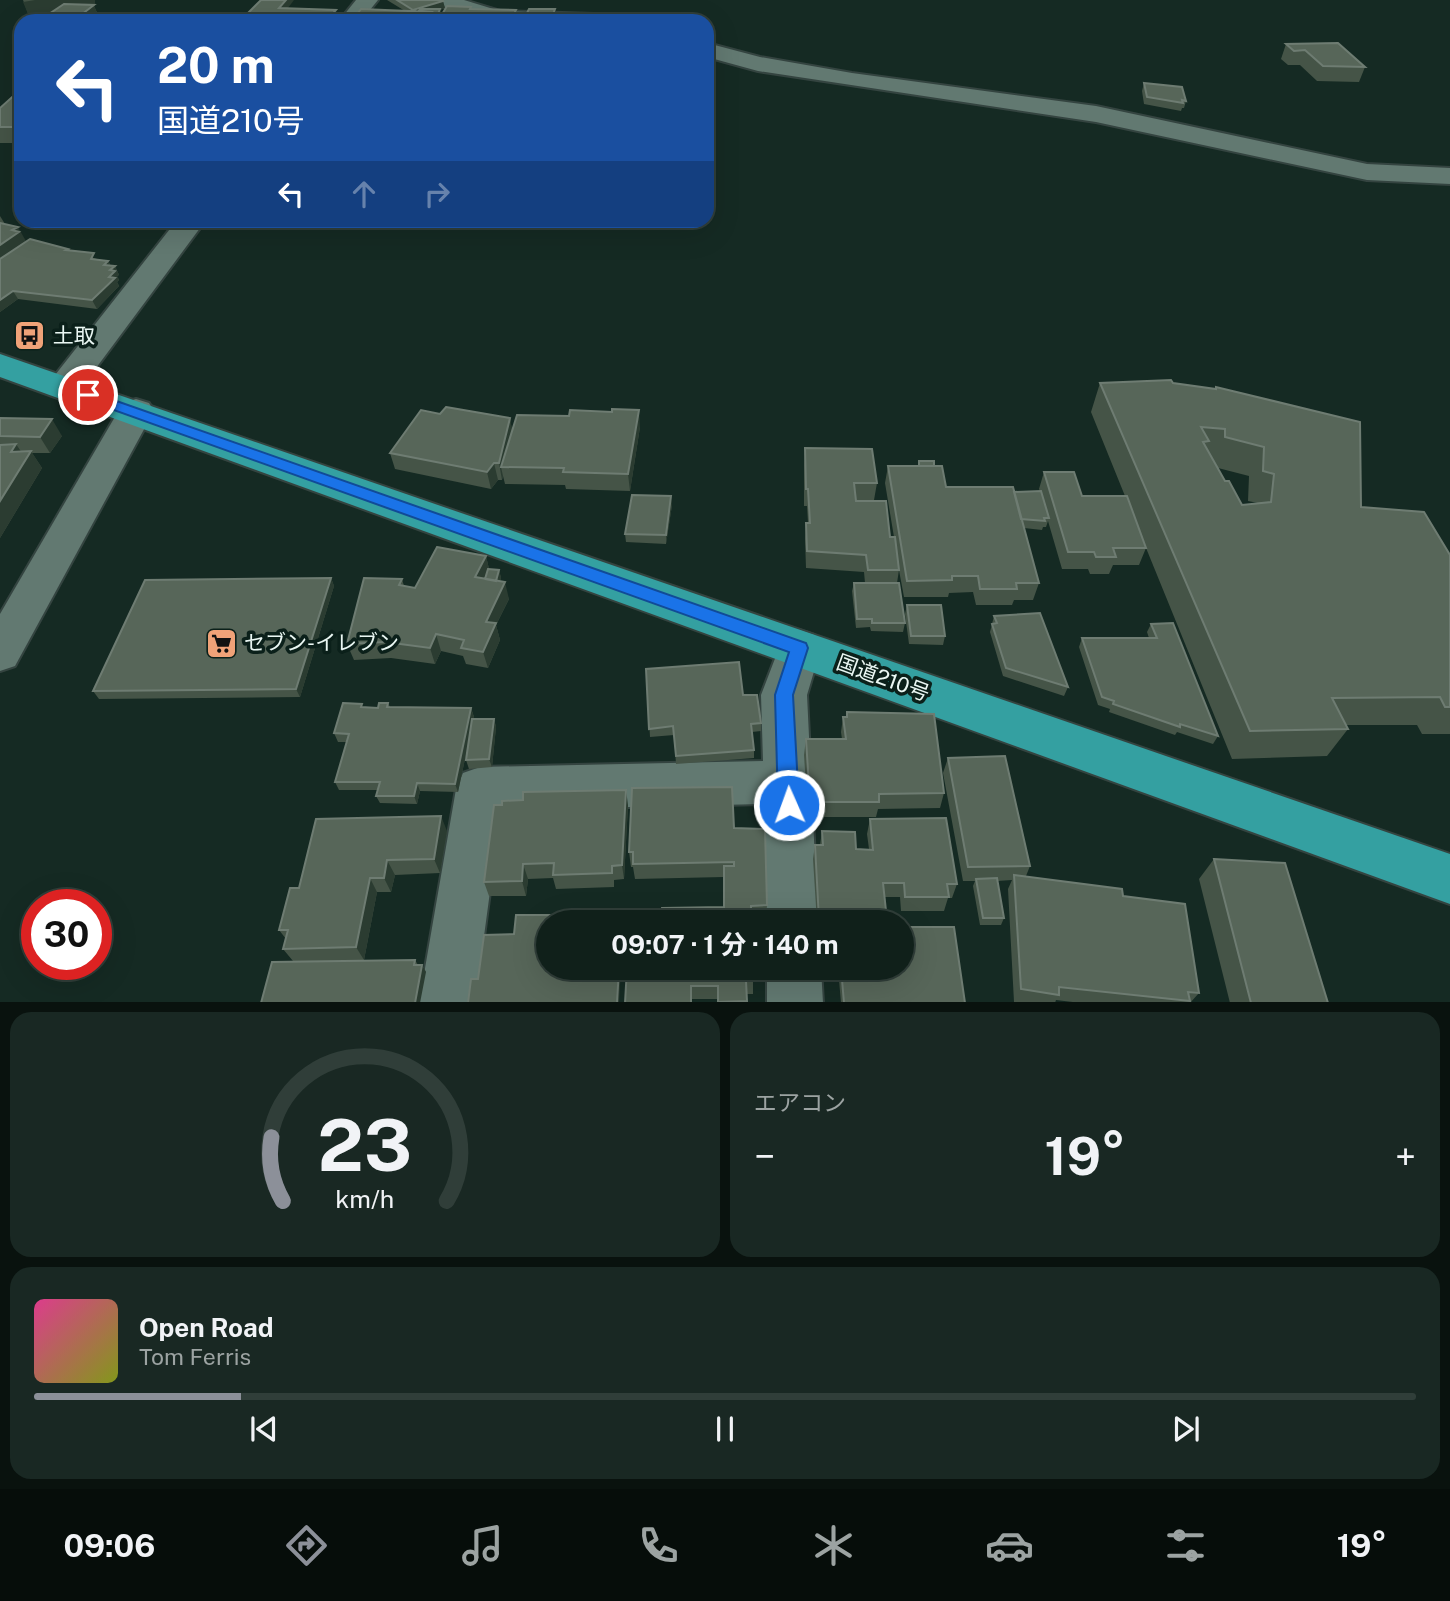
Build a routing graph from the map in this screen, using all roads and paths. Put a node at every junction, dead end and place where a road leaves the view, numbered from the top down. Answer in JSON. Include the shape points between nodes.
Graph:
{"nodes":[{"id":1,"x":367,"y":0,"type":"edge"},
{"id":2,"x":448,"y":0,"type":"edge"},
{"id":3,"x":356,"y":14,"type":"edge"},
{"id":4,"x":480,"y":14,"type":"edge"},
{"id":5,"x":714,"y":52,"type":"edge"},
{"id":6,"x":1450,"y":176,"type":"edge"},
{"id":7,"x":186,"y":228,"type":"edge"},
{"id":8,"x":0,"y":365,"type":"edge"},
{"id":9,"x":64,"y":387,"type":"junction"},
{"id":10,"x":136,"y":411,"type":"junction"},
{"id":11,"x":799,"y":648,"type":"junction"},
{"id":12,"x":0,"y":653,"type":"edge"},
{"id":13,"x":788,"y":782,"type":"junction"},
{"id":14,"x":1450,"y":879,"type":"edge"},
{"id":15,"x":792,"y":910,"type":"edge"},
{"id":16,"x":794,"y":980,"type":"edge"},
{"id":17,"x":447,"y":1002,"type":"edge"},
{"id":18,"x":795,"y":1002,"type":"edge"}],
"edges":[{"from":1,"to":3,"type":"street"},
{"from":2,"to":4,"type":"street"},
{"from":5,"to":6,"type":"street","via":[[758,64],[1096,114],[1367,172]]},
{"from":7,"to":9,"type":"street"},
{"from":8,"to":9,"type":"highway","name":"国道210号"},
{"from":9,"to":10,"type":"highway","name":"国道210号"},
{"from":10,"to":11,"type":"highway","name":"国道210号"},
{"from":10,"to":12,"type":"street"},
{"from":11,"to":13,"type":"street","via":[[784,695]]},
{"from":11,"to":14,"type":"highway","name":"国道210号"},
{"from":13,"to":15,"type":"street"},
{"from":13,"to":17,"type":"street","via":[[480,789]]},
{"from":16,"to":18,"type":"street"}]}
